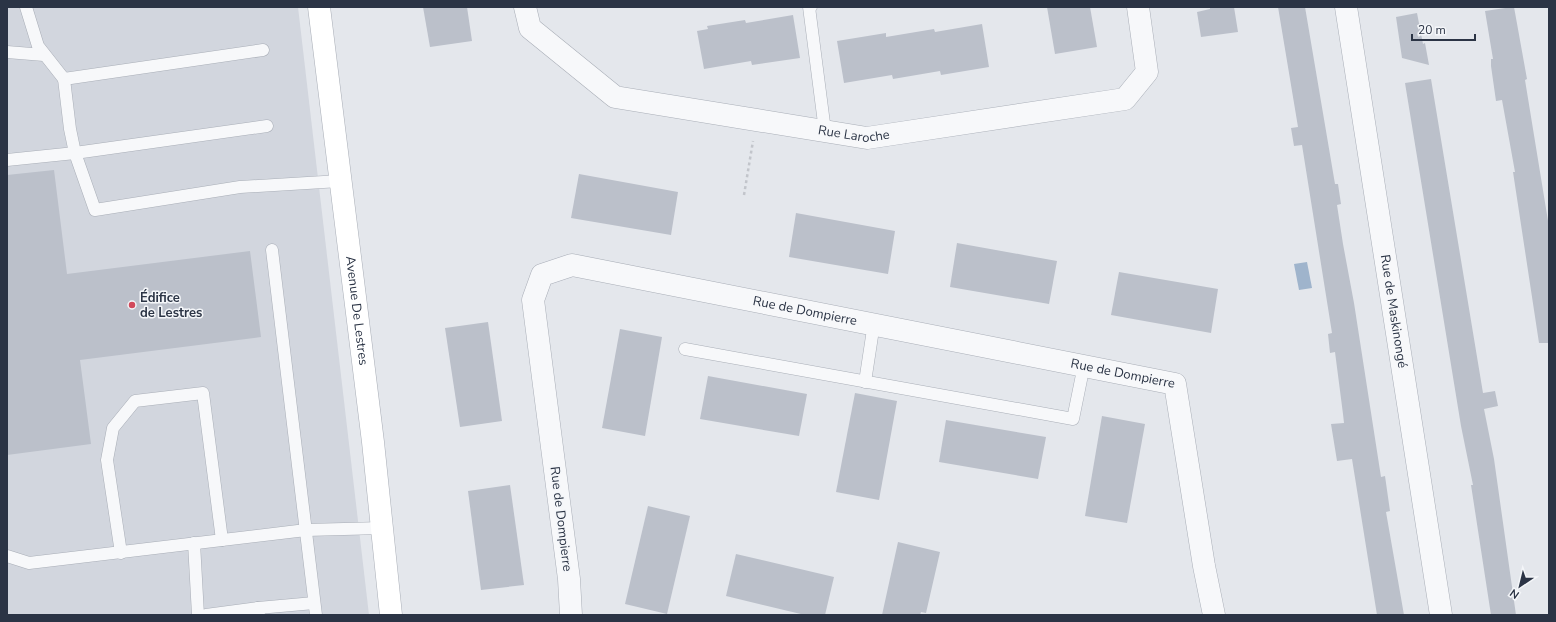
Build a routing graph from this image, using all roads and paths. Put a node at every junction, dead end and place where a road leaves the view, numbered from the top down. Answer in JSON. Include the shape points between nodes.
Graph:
{"nodes":[{"id":1,"x":26,"y":7,"type":"edge"},
{"id":2,"x":319,"y":7,"type":"edge"},
{"id":3,"x":525,"y":7,"type":"edge"},
{"id":4,"x":809,"y":7,"type":"edge"},
{"id":5,"x":1138,"y":7,"type":"edge"},
{"id":6,"x":1346,"y":7,"type":"edge"},
{"id":7,"x":263,"y":50,"type":"dead end"},
{"id":8,"x":7,"y":52,"type":"edge"},
{"id":9,"x":44,"y":55,"type":"junction"},
{"id":10,"x":64,"y":79,"type":"junction"},
{"id":11,"x":756,"y":120,"type":"junction"},
{"id":12,"x":267,"y":126,"type":"dead end"},
{"id":13,"x":825,"y":131,"type":"junction"},
{"id":14,"x":75,"y":153,"type":"junction"},
{"id":15,"x":7,"y":160,"type":"edge"},
{"id":16,"x":340,"y":180,"type":"junction"},
{"id":17,"x":744,"y":195,"type":"dead end"},
{"id":18,"x":272,"y":250,"type":"dead end"},
{"id":19,"x":874,"y":323,"type":"junction"},
{"id":20,"x":685,"y":349,"type":"dead end"},
{"id":21,"x":1084,"y":365,"type":"junction"},
{"id":22,"x":865,"y":382,"type":"junction"},
{"id":23,"x":382,"y":528,"type":"junction"},
{"id":24,"x":306,"y":530,"type":"junction"},
{"id":25,"x":222,"y":540,"type":"junction"},
{"id":26,"x":194,"y":543,"type":"junction"},
{"id":27,"x":121,"y":552,"type":"junction"},
{"id":28,"x":7,"y":556,"type":"edge"},
{"id":29,"x":314,"y":603,"type":"junction"},
{"id":30,"x":258,"y":612,"type":"edge"},
{"id":31,"x":198,"y":615,"type":"edge"},
{"id":32,"x":206,"y":615,"type":"edge"},
{"id":33,"x":316,"y":615,"type":"edge"},
{"id":34,"x":391,"y":615,"type":"edge"},
{"id":35,"x":571,"y":615,"type":"edge"},
{"id":36,"x":1214,"y":615,"type":"edge"},
{"id":37,"x":1441,"y":615,"type":"edge"}],
"edges":[{"from":1,"to":9,"type":"lane","via":[[38,46]]},
{"from":2,"to":16,"type":"street","name":"Avenue De Lestres"},
{"from":3,"to":11,"type":"street","name":"Rue Laroche","via":[[530,28],[615,97]]},
{"from":4,"to":13,"type":"lane"},
{"from":5,"to":13,"type":"street","name":"Rue Laroche","via":[[1147,72],[1125,99],[867,138]]},
{"from":6,"to":37,"type":"street","name":"Rue de Maskinongé"},
{"from":7,"to":10,"type":"lane"},
{"from":8,"to":9,"type":"lane"},
{"from":9,"to":10,"type":"lane"},
{"from":10,"to":14,"type":"lane"},
{"from":11,"to":13,"type":"street","name":"Rue Laroche"},
{"from":11,"to":17,"type":"path"},
{"from":12,"to":14,"type":"lane"},
{"from":14,"to":15,"type":"lane"},
{"from":14,"to":16,"type":"lane","via":[[95,210],[240,187]]},
{"from":16,"to":23,"type":"street","name":"Avenue De Lestres"},
{"from":18,"to":24,"type":"lane"},
{"from":19,"to":21,"type":"street","name":"Rue de Dompierre"},
{"from":19,"to":22,"type":"lane"},
{"from":19,"to":35,"type":"street","name":"Rue de Dompierre","via":[[572,265],[542,275],[533,300],[569,578]]},
{"from":20,"to":22,"type":"lane"},
{"from":21,"to":22,"type":"lane","via":[[1073,419]]},
{"from":21,"to":36,"type":"street","name":"Rue de Dompierre","via":[[1175,384]]},
{"from":23,"to":24,"type":"lane"},
{"from":23,"to":34,"type":"street","name":"Avenue De Lestres"},
{"from":24,"to":25,"type":"lane"},
{"from":24,"to":29,"type":"lane"},
{"from":25,"to":26,"type":"lane"},
{"from":25,"to":27,"type":"lane","via":[[203,393],[136,401],[113,428],[107,460]]},
{"from":26,"to":27,"type":"lane"},
{"from":26,"to":31,"type":"lane"},
{"from":27,"to":28,"type":"lane","via":[[29,563]]},
{"from":29,"to":30,"type":"lane"},
{"from":29,"to":33,"type":"lane"},
{"from":30,"to":32,"type":"lane"}]}
